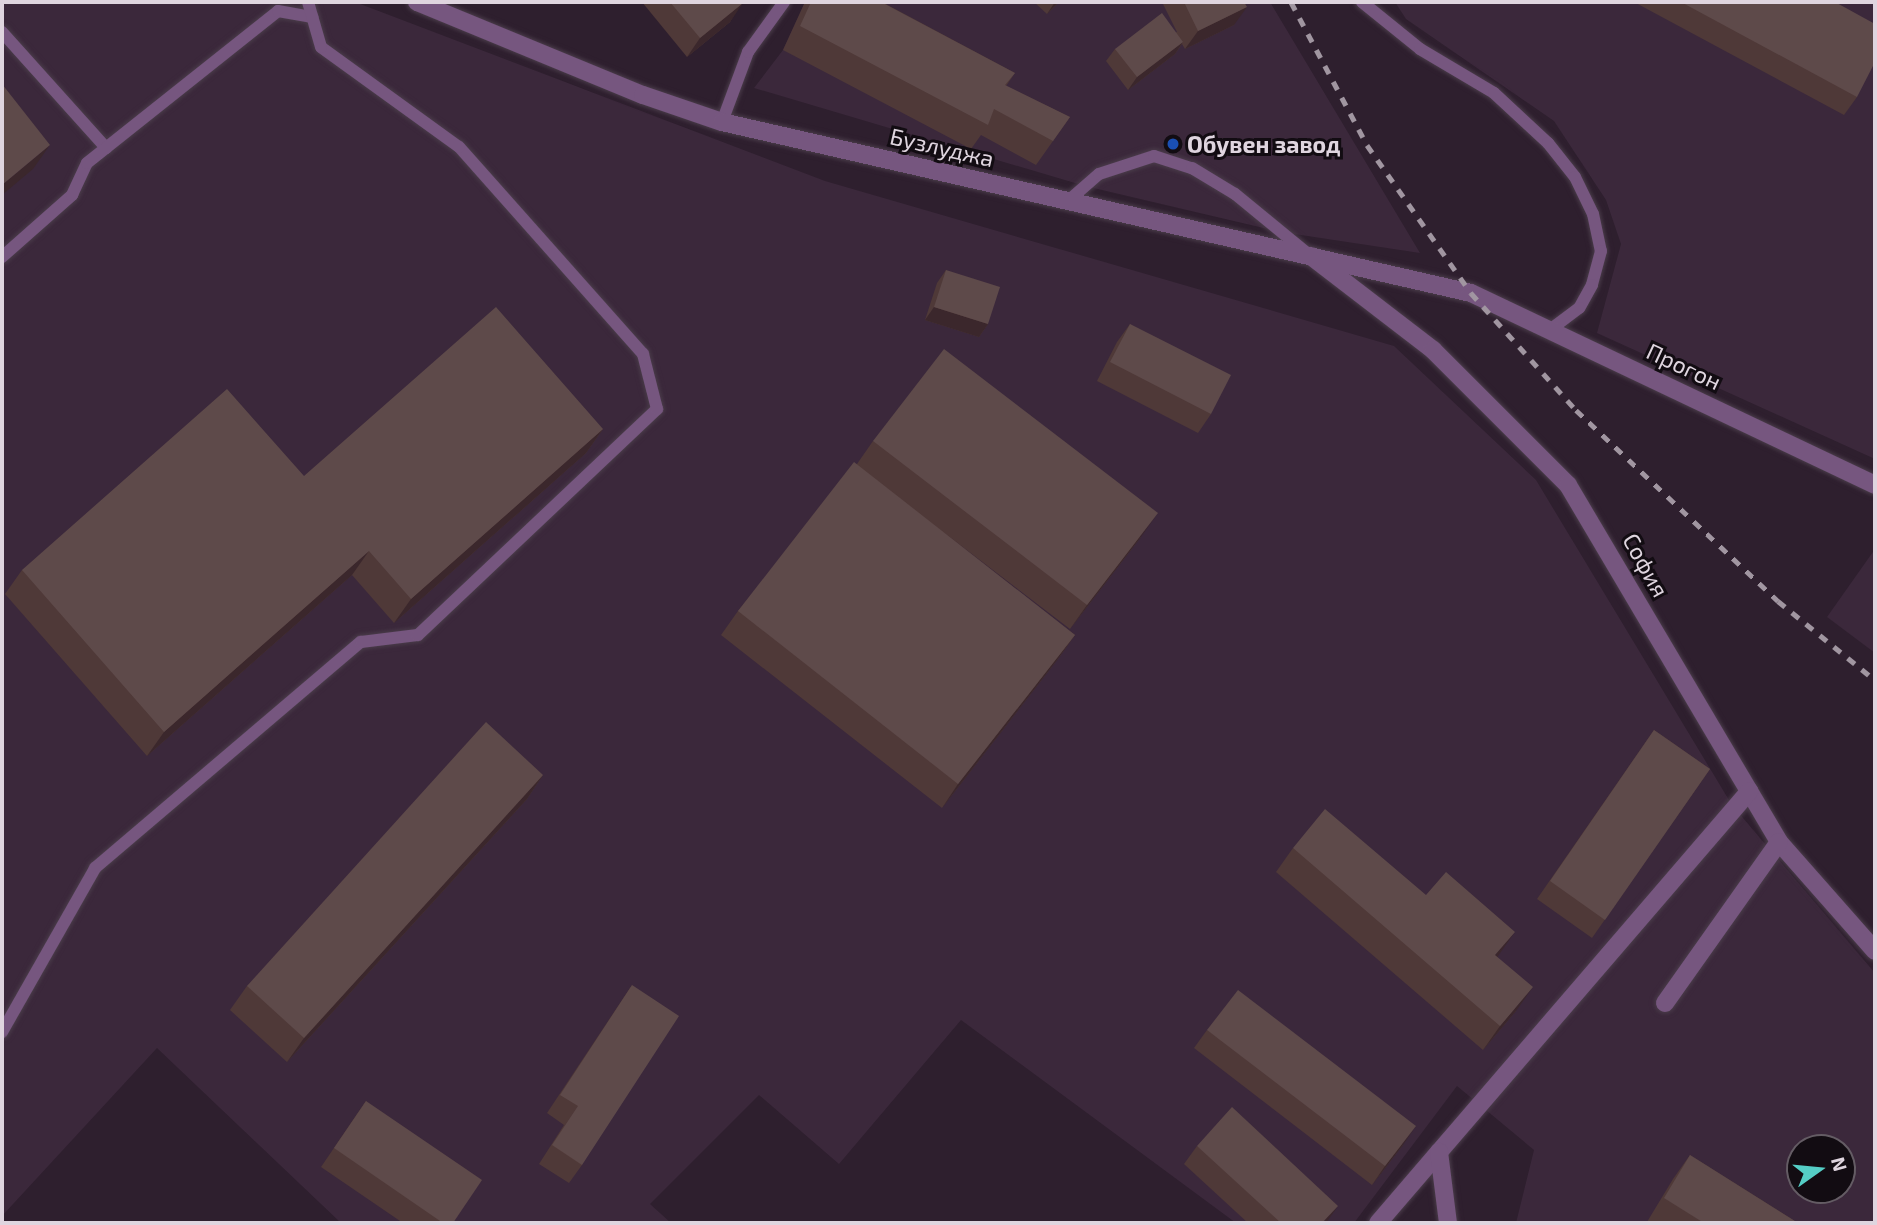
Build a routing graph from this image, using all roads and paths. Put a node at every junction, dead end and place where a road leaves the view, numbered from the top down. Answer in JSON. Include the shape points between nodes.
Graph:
{"nodes":[{"id":1,"x":308,"y":2,"type":"edge"},
{"id":2,"x":784,"y":2,"type":"edge"},
{"id":3,"x":1362,"y":2,"type":"edge"},
{"id":4,"x":420,"y":3,"type":"edge"},
{"id":5,"x":312,"y":17,"type":"junction"},
{"id":6,"x":2,"y":32,"type":"edge"},
{"id":7,"x":722,"y":122,"type":"junction"},
{"id":8,"x":106,"y":148,"type":"junction"},
{"id":9,"x":1068,"y":201,"type":"junction"},
{"id":10,"x":1311,"y":256,"type":"junction"},
{"id":11,"x":2,"y":257,"type":"edge"},
{"id":12,"x":1471,"y":293,"type":"joint"},
{"id":13,"x":1550,"y":330,"type":"junction"},
{"id":14,"x":1875,"y":485,"type":"edge"},
{"id":15,"x":1749,"y":791,"type":"junction"},
{"id":16,"x":1779,"y":842,"type":"junction"},
{"id":17,"x":1875,"y":951,"type":"edge"},
{"id":18,"x":1665,"y":1003,"type":"dead end"},
{"id":19,"x":2,"y":1032,"type":"edge"},
{"id":20,"x":1439,"y":1152,"type":"junction"},
{"id":21,"x":1378,"y":1223,"type":"edge"},
{"id":22,"x":1448,"y":1223,"type":"edge"}],
"edges":[{"from":1,"to":5,"type":"lane"},
{"from":2,"to":7,"type":"lane","via":[[748,52]]},
{"from":3,"to":13,"type":"lane","via":[[1420,49],[1494,93],[1548,143],[1575,177],[1593,214],[1601,251],[1592,285],[1579,308]]},
{"from":4,"to":7,"type":"street","name":"Бузлуджа","via":[[643,95]]},
{"from":5,"to":8,"type":"lane","via":[[278,11]]},
{"from":5,"to":19,"type":"lane","via":[[321,47],[459,147],[643,354],[657,409],[418,635],[360,642],[95,868]]},
{"from":6,"to":8,"type":"lane"},
{"from":7,"to":9,"type":"street","name":"Бузлуджа"},
{"from":8,"to":11,"type":"lane","via":[[87,163],[72,195]]},
{"from":9,"to":10,"type":"street","name":"Бузлуджа"},
{"from":9,"to":10,"type":"lane","via":[[1100,174],[1154,156],[1192,168],[1235,194]]},
{"from":10,"to":12,"type":"street","name":"Бузлуджа"},
{"from":10,"to":15,"type":"street","name":"София","via":[[1433,350],[1568,485]]},
{"from":12,"to":13,"type":"street","name":"Прогон"},
{"from":13,"to":14,"type":"street","name":"Прогон"},
{"from":15,"to":16,"type":"street","name":"София"},
{"from":15,"to":20,"type":"street"},
{"from":16,"to":17,"type":"street","name":"София"},
{"from":16,"to":18,"type":"street"},
{"from":20,"to":21,"type":"street"},
{"from":20,"to":22,"type":"street"}]}
